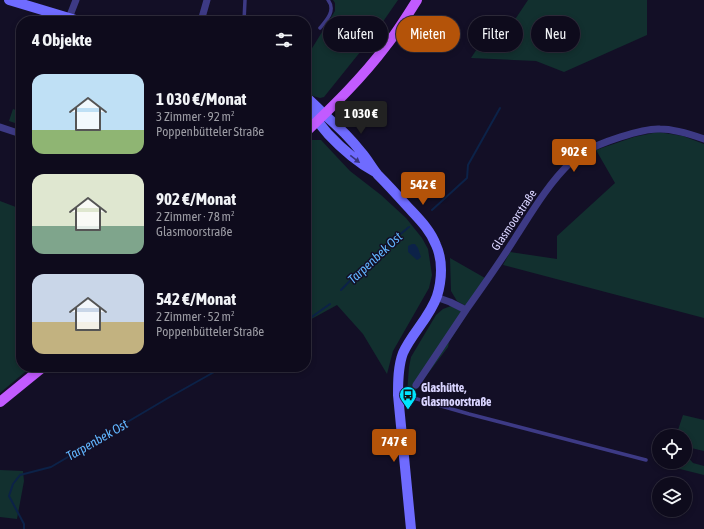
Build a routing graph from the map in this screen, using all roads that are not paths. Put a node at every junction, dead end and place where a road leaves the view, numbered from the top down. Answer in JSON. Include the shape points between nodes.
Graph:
{"nodes":[{"id":1,"x":9,"y":0,"type":"edge"},
{"id":2,"x":76,"y":0,"type":"edge"},
{"id":3,"x":207,"y":0,"type":"edge"},
{"id":4,"x":246,"y":0,"type":"edge"},
{"id":5,"x":328,"y":0,"type":"edge"},
{"id":6,"x":417,"y":0,"type":"edge"},
{"id":7,"x":59,"y":16,"type":"edge"},
{"id":8,"x":73,"y":16,"type":"edge"},
{"id":9,"x":202,"y":16,"type":"edge"},
{"id":10,"x":244,"y":16,"type":"edge"},
{"id":11,"x":320,"y":28,"type":"dead end"},
{"id":12,"x":311,"y":101,"type":"edge"},
{"id":13,"x":311,"y":111,"type":"edge"},
{"id":14,"x":321,"y":118,"type":"junction"},
{"id":15,"x":0,"y":127,"type":"edge"},
{"id":16,"x":311,"y":127,"type":"edge"},
{"id":17,"x":16,"y":132,"type":"edge"},
{"id":18,"x":704,"y":140,"type":"edge"},
{"id":19,"x":436,"y":297,"type":"junction"},
{"id":20,"x":466,"y":310,"type":"junction"},
{"id":21,"x":37,"y":372,"type":"edge"},
{"id":22,"x":416,"y":385,"type":"dead end"},
{"id":23,"x":398,"y":396,"type":"junction"},
{"id":24,"x":0,"y":402,"type":"edge"},
{"id":25,"x":646,"y":460,"type":"dead end"},
{"id":26,"x":411,"y":529,"type":"edge"}],
"edges":[{"from":1,"to":7,"type":"main road"},
{"from":2,"to":8,"type":"street"},
{"from":3,"to":9,"type":"street"},
{"from":4,"to":10,"type":"lane"},
{"from":5,"to":11,"type":"lane","via":[[332,10]]},
{"from":6,"to":14,"type":"main road","via":[[387,46]]},
{"from":12,"to":14,"type":"main road"},
{"from":13,"to":14,"type":"main road"},
{"from":14,"to":16,"type":"main road"},
{"from":14,"to":19,"type":"main road","via":[[340,129],[376,173],[422,221],[438,250],[440,285]]},
{"from":15,"to":17,"type":"street"},
{"from":18,"to":20,"type":"street","name":"Glasmoorstraße","via":[[675,130],[654,129],[634,133],[584,152],[553,182]]},
{"from":19,"to":20,"type":"street"},
{"from":19,"to":23,"type":"main road","via":[[404,352],[398,376]]},
{"from":20,"to":22,"type":"street","name":"Glasmoorstraße"},
{"from":21,"to":24,"type":"main road"},
{"from":23,"to":25,"type":"lane","via":[[410,397]]},
{"from":23,"to":26,"type":"main road"}]}
